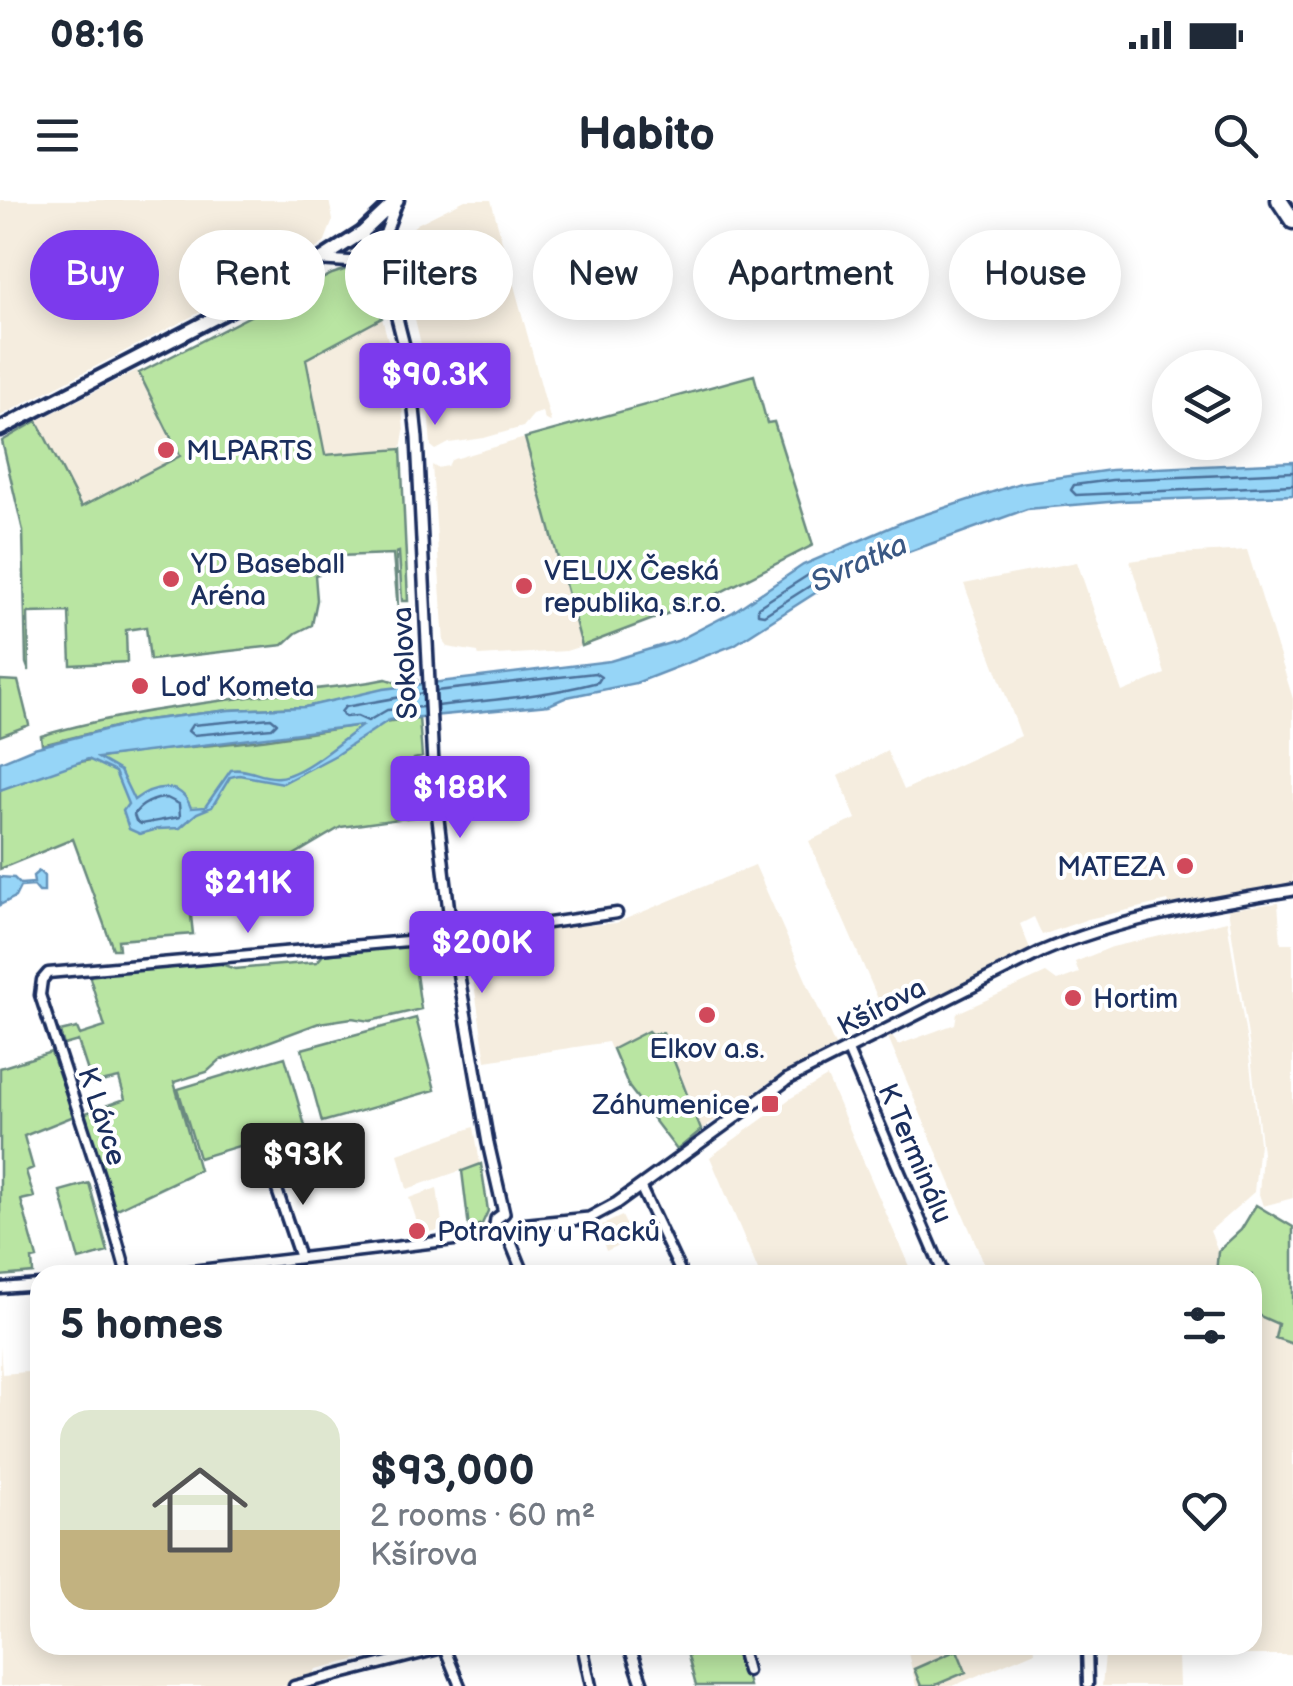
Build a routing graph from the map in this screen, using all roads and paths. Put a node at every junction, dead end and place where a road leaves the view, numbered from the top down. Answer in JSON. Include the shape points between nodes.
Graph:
{"nodes":[{"id":1,"x":398,"y":200,"type":"edge"},
{"id":2,"x":1279,"y":200,"type":"edge"},
{"id":3,"x":1293,"y":221,"type":"edge"},
{"id":4,"x":365,"y":230,"type":"edge"},
{"id":5,"x":387,"y":230,"type":"edge"},
{"id":6,"x":209,"y":320,"type":"edge"},
{"id":7,"x":398,"y":320,"type":"edge"},
{"id":8,"x":0,"y":429,"type":"edge"},
{"id":9,"x":1293,"y":890,"type":"edge"},
{"id":10,"x":618,"y":913,"type":"dead end"},
{"id":11,"x":452,"y":938,"type":"junction"},
{"id":12,"x":846,"y":1048,"type":"junction"},
{"id":13,"x":270,"y":1170,"type":"dead end"},
{"id":14,"x":640,"y":1186,"type":"junction"},
{"id":15,"x":504,"y":1213,"type":"junction"},
{"id":16,"x":520,"y":1226,"type":"junction"},
{"id":17,"x":496,"y":1230,"type":"junction"},
{"id":18,"x":509,"y":1238,"type":"junction"},
{"id":19,"x":300,"y":1258,"type":"junction"},
{"id":20,"x":124,"y":1265,"type":"edge"},
{"id":21,"x":241,"y":1265,"type":"edge"},
{"id":22,"x":520,"y":1265,"type":"edge"},
{"id":23,"x":677,"y":1265,"type":"edge"},
{"id":24,"x":940,"y":1265,"type":"edge"},
{"id":25,"x":30,"y":1286,"type":"edge"},
{"id":26,"x":0,"y":1288,"type":"edge"},
{"id":27,"x":416,"y":1655,"type":"edge"},
{"id":28,"x":451,"y":1655,"type":"edge"},
{"id":29,"x":584,"y":1655,"type":"edge"},
{"id":30,"x":632,"y":1655,"type":"edge"},
{"id":31,"x":743,"y":1655,"type":"edge"},
{"id":32,"x":1087,"y":1655,"type":"edge"},
{"id":33,"x":748,"y":1671,"type":"dead end"},
{"id":34,"x":308,"y":1684,"type":"edge"},
{"id":35,"x":1088,"y":1684,"type":"edge"},
{"id":36,"x":294,"y":1686,"type":"edge"},
{"id":37,"x":460,"y":1686,"type":"edge"},
{"id":38,"x":591,"y":1686,"type":"edge"},
{"id":39,"x":643,"y":1686,"type":"edge"}],
"edges":[{"from":1,"to":4,"type":"main road"},
{"from":1,"to":5,"type":"street"},
{"from":2,"to":3,"type":"highway"},
{"from":6,"to":8,"type":"main road"},
{"from":7,"to":11,"type":"street","name":"Sokolova","via":[[410,369],[430,732]]},
{"from":9,"to":12,"type":"street","name":"Kšírova","via":[[1076,937]]},
{"from":10,"to":11,"type":"street"},
{"from":11,"to":15,"type":"street","name":"Sokolova"},
{"from":11,"to":20,"type":"street","name":"K Lávce","via":[[48,973],[40,995]]},
{"from":12,"to":14,"type":"street","name":"Kšírova","via":[[775,1087]]},
{"from":12,"to":24,"type":"street","name":"K Terminálu"},
{"from":13,"to":19,"type":"street"},
{"from":14,"to":16,"type":"street","name":"Kšírova","via":[[590,1218]]},
{"from":14,"to":23,"type":"street"},
{"from":15,"to":16,"type":"street"},
{"from":15,"to":17,"type":"street"},
{"from":16,"to":18,"type":"street"},
{"from":17,"to":18,"type":"street"},
{"from":17,"to":19,"type":"street"},
{"from":18,"to":22,"type":"street"},
{"from":19,"to":21,"type":"street"},
{"from":25,"to":26,"type":"street"},
{"from":27,"to":34,"type":"street"},
{"from":28,"to":37,"type":"street"},
{"from":29,"to":38,"type":"street"},
{"from":30,"to":39,"type":"street"},
{"from":31,"to":33,"type":"street"},
{"from":32,"to":35,"type":"street"},
{"from":34,"to":36,"type":"street"}]}
